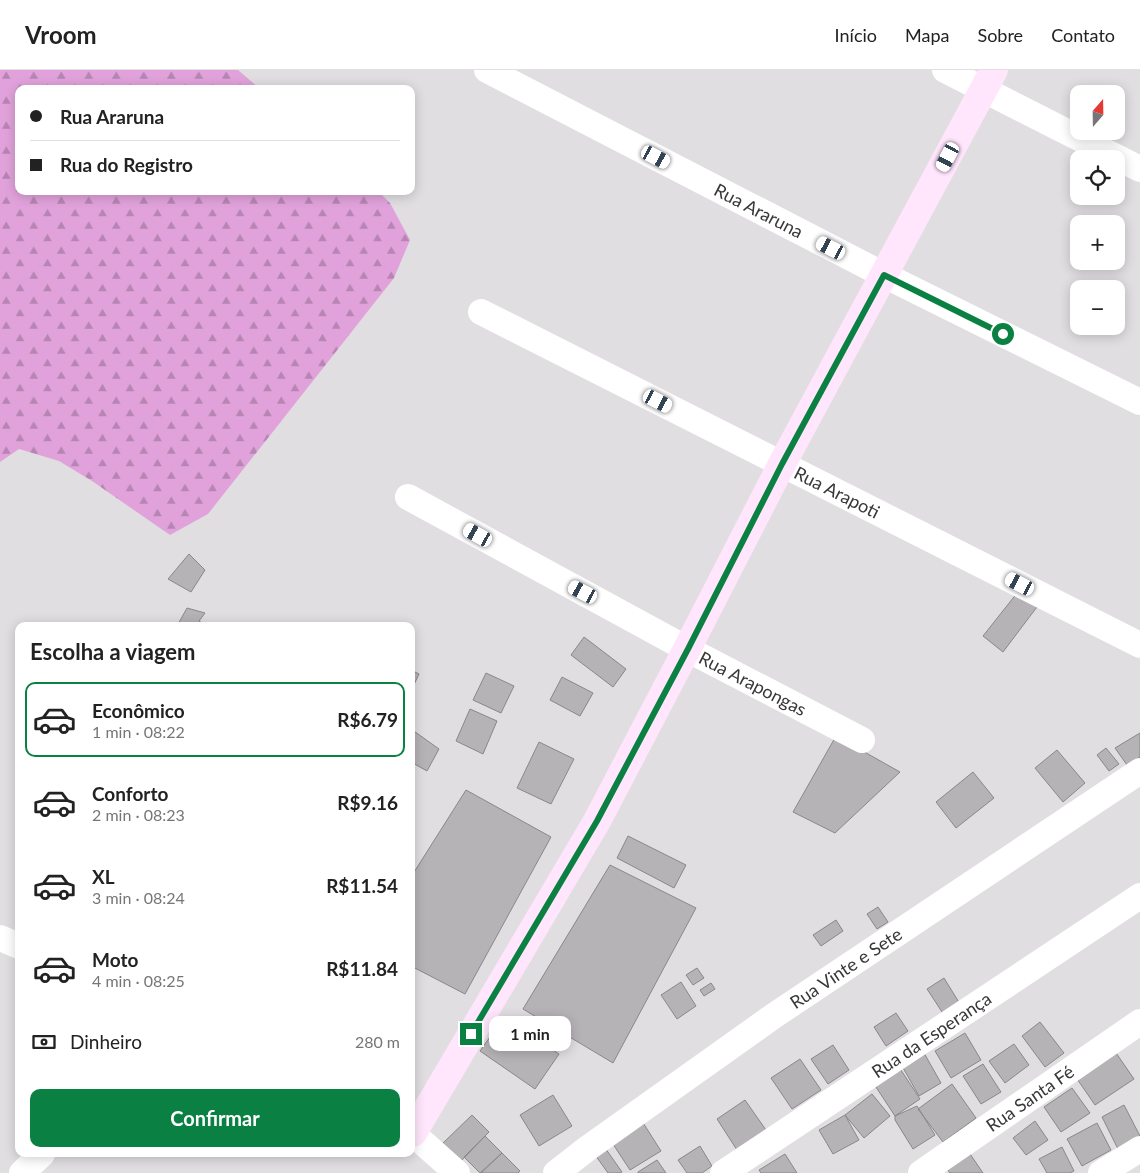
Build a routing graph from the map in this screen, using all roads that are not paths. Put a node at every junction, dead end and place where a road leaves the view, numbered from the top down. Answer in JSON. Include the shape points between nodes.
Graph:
{"nodes":[{"id":1,"x":487,"y":70,"type":"edge"},
{"id":2,"x":945,"y":70,"type":"edge"},
{"id":3,"x":989,"y":80,"type":"edge"},
{"id":4,"x":1140,"y":169,"type":"edge"},
{"id":5,"x":884,"y":275,"type":"junction"},
{"id":6,"x":481,"y":312,"type":"dead end"},
{"id":7,"x":1140,"y":402,"type":"edge"},
{"id":8,"x":782,"y":464,"type":"junction"},
{"id":9,"x":408,"y":497,"type":"dead end"},
{"id":10,"x":1140,"y":645,"type":"edge"},
{"id":11,"x":688,"y":649,"type":"junction"},
{"id":12,"x":862,"y":740,"type":"dead end"},
{"id":13,"x":1140,"y":771,"type":"edge"},
{"id":14,"x":1140,"y":896,"type":"edge"},
{"id":15,"x":0,"y":938,"type":"edge"},
{"id":16,"x":15,"y":944,"type":"edge"},
{"id":17,"x":1140,"y":1022,"type":"edge"},
{"id":18,"x":415,"y":1128,"type":"edge"},
{"id":19,"x":415,"y":1136,"type":"edge"},
{"id":20,"x":1140,"y":1149,"type":"edge"},
{"id":21,"x":39,"y":1157,"type":"edge"},
{"id":22,"x":22,"y":1173,"type":"edge"},
{"id":23,"x":457,"y":1173,"type":"edge"},
{"id":24,"x":556,"y":1173,"type":"edge"},
{"id":25,"x":723,"y":1173,"type":"edge"},
{"id":26,"x":921,"y":1173,"type":"edge"},
{"id":27,"x":1101,"y":1173,"type":"edge"}],
"edges":[{"from":1,"to":5,"type":"street","name":"Rua Araruna"},
{"from":2,"to":3,"type":"street"},
{"from":3,"to":4,"type":"street"},
{"from":3,"to":5,"type":"street"},
{"from":5,"to":7,"type":"street","name":"Rua Araruna"},
{"from":5,"to":8,"type":"street"},
{"from":6,"to":8,"type":"street","name":"Rua Arapoti"},
{"from":8,"to":10,"type":"street","name":"Rua Arapoti"},
{"from":8,"to":11,"type":"street"},
{"from":9,"to":11,"type":"street","name":"Rua Arapongas"},
{"from":11,"to":12,"type":"street","name":"Rua Arapongas"},
{"from":11,"to":18,"type":"street","via":[[597,821]]},
{"from":13,"to":24,"type":"street","name":"Rua Vinte e Sete","via":[[775,1016]]},
{"from":14,"to":25,"type":"street","name":"Rua da Esperança"},
{"from":15,"to":16,"type":"street"},
{"from":17,"to":26,"type":"street","name":"Rua Santa Fé"},
{"from":19,"to":23,"type":"street"},
{"from":20,"to":27,"type":"street"},
{"from":21,"to":22,"type":"street"}]}
